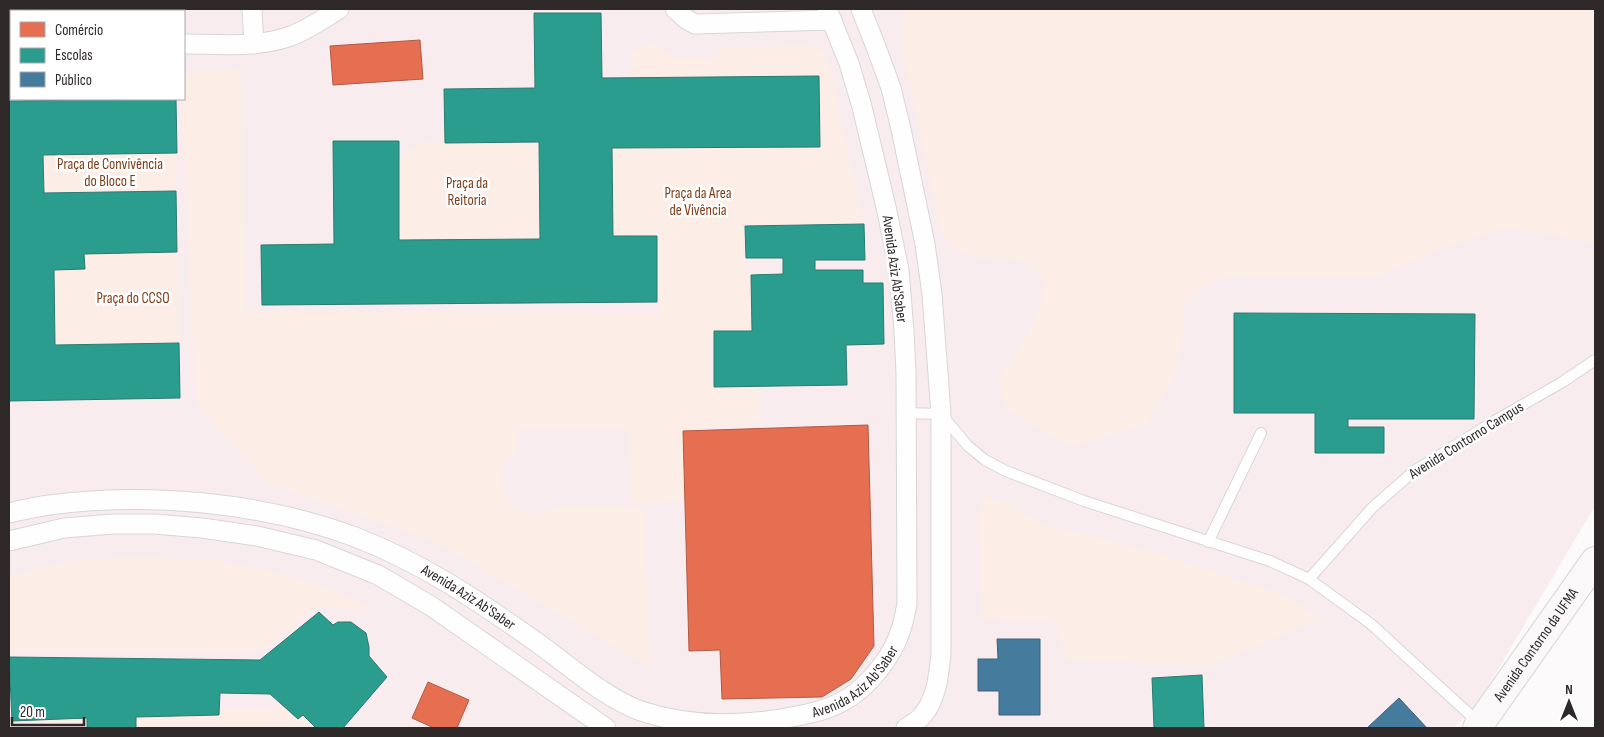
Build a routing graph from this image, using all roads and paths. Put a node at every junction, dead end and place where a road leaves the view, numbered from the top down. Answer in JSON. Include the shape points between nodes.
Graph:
{"nodes":[{"id":1,"x":252,"y":9,"type":"edge"},
{"id":2,"x":339,"y":9,"type":"edge"},
{"id":3,"x":675,"y":9,"type":"edge"},
{"id":4,"x":860,"y":9,"type":"edge"},
{"id":5,"x":829,"y":14,"type":"edge"},
{"id":6,"x":185,"y":44,"type":"edge"},
{"id":7,"x":254,"y":44,"type":"junction"},
{"id":8,"x":1595,"y":360,"type":"edge"},
{"id":9,"x":906,"y":413,"type":"junction"},
{"id":10,"x":941,"y":414,"type":"junction"},
{"id":11,"x":1261,"y":433,"type":"dead end"},
{"id":12,"x":9,"y":513,"type":"edge"},
{"id":13,"x":9,"y":542,"type":"edge"},
{"id":14,"x":1208,"y":542,"type":"junction"},
{"id":15,"x":1595,"y":561,"type":"edge"},
{"id":16,"x":1309,"y":579,"type":"junction"},
{"id":17,"x":925,"y":722,"type":"edge"},
{"id":18,"x":1479,"y":727,"type":"edge"},
{"id":19,"x":606,"y":728,"type":"edge"},
{"id":20,"x":906,"y":728,"type":"edge"}],
"edges":[{"from":1,"to":7,"type":"street"},
{"from":2,"to":7,"type":"street","via":[[291,36]]},
{"from":3,"to":5,"type":"street","via":[[695,24]]},
{"from":4,"to":10,"type":"street","name":"Avenida Aziz Ab'Saber","via":[[891,88],[902,128],[932,294]]},
{"from":5,"to":9,"type":"street","name":"Avenida Aziz Ab'Saber","via":[[862,107],[899,270]]},
{"from":6,"to":7,"type":"street"},
{"from":8,"to":16,"type":"lane","name":"Avenida Contorno Campus","via":[[1414,471],[1373,507]]},
{"from":9,"to":10,"type":"lane"},
{"from":9,"to":12,"type":"street","name":"Avenida Aziz Ab'Saber","via":[[907,604],[901,631],[873,677],[850,698],[820,711],[790,718],[704,724],[674,720],[640,710],[610,695],[471,596],[436,575],[397,554],[308,522],[217,505],[148,499],[46,505]]},
{"from":10,"to":14,"type":"lane","via":[[968,446],[999,467],[1084,501]]},
{"from":10,"to":17,"type":"street","name":"Avenida Aziz Ab'Saber","via":[[941,653],[939,681]]},
{"from":11,"to":14,"type":"lane"},
{"from":13,"to":19,"type":"street","name":"Avenida Aziz Ab'Saber","via":[[64,528],[154,524],[257,536],[316,550],[378,575],[431,606]]},
{"from":14,"to":16,"type":"lane","via":[[1270,561]]},
{"from":15,"to":18,"type":"main road","name":"Avenida Contorno da UFMA"},
{"from":16,"to":18,"type":"lane","via":[[1371,624]]},
{"from":17,"to":20,"type":"street","name":"Avenida Aziz Ab'Saber"}]}
